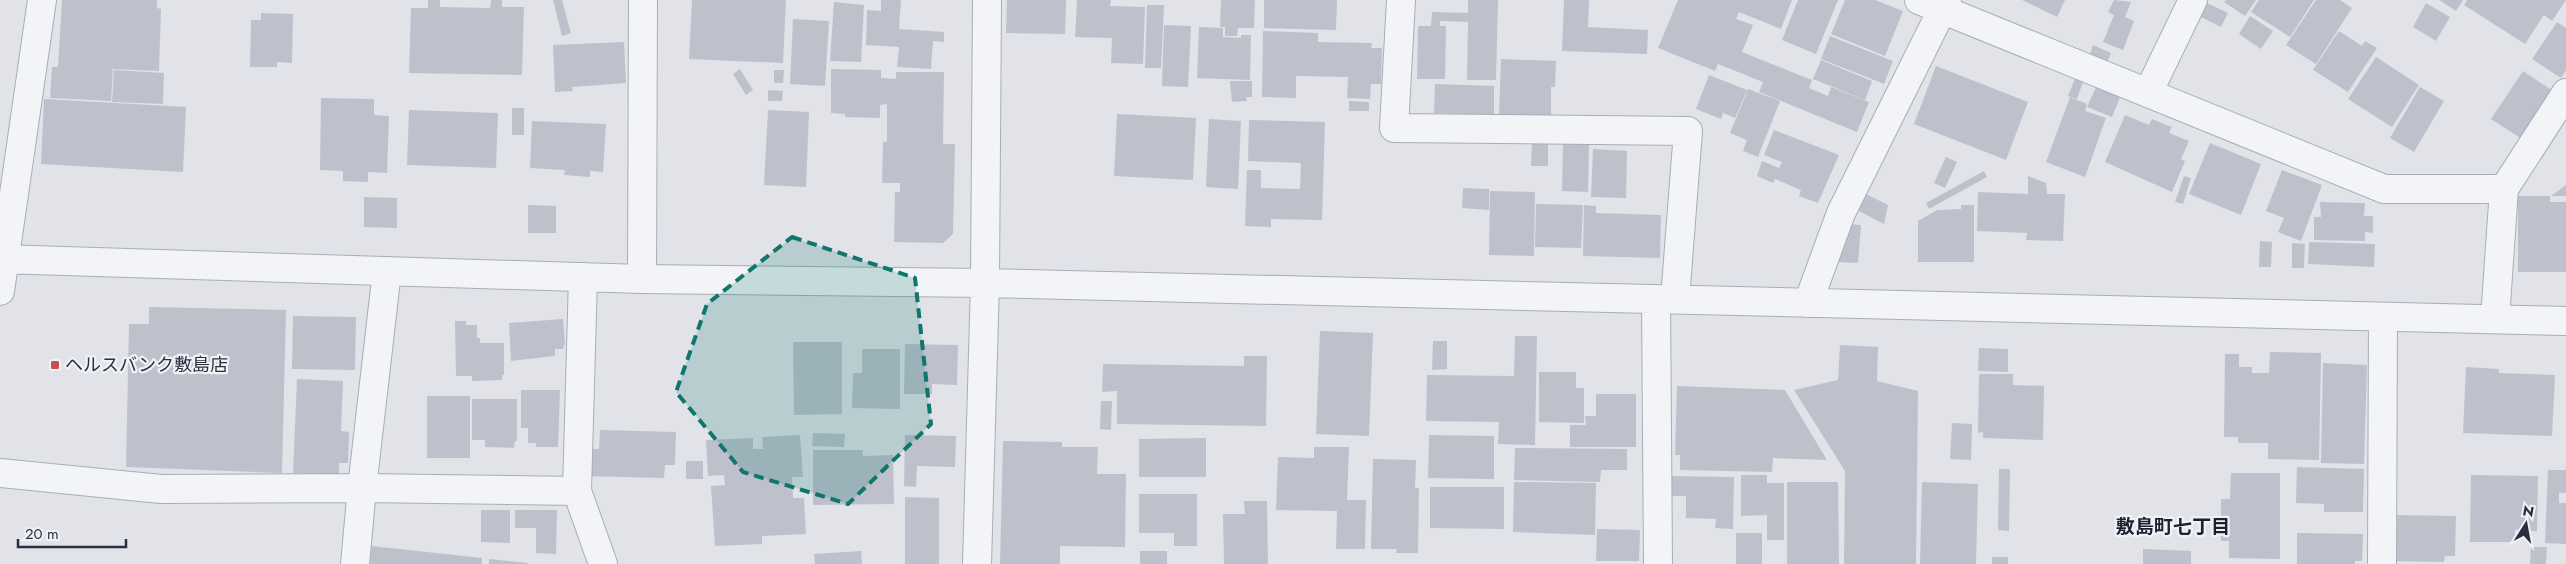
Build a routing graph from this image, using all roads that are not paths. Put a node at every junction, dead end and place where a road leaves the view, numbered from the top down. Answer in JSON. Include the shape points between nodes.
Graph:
{"nodes":[{"id":1,"x":42,"y":0,"type":"edge"},
{"id":2,"x":643,"y":0,"type":"edge"},
{"id":3,"x":987,"y":0,"type":"edge"},
{"id":4,"x":1401,"y":0,"type":"edge"},
{"id":5,"x":2193,"y":0,"type":"edge"},
{"id":6,"x":1936,"y":3,"type":"edge"},
{"id":7,"x":2148,"y":93,"type":"junction"},
{"id":8,"x":2566,"y":93,"type":"edge"},
{"id":9,"x":2504,"y":189,"type":"junction"},
{"id":10,"x":2,"y":259,"type":"edge"},
{"id":11,"x":388,"y":271,"type":"junction"},
{"id":12,"x":583,"y":277,"type":"junction"},
{"id":13,"x":642,"y":279,"type":"junction"},
{"id":14,"x":985,"y":283,"type":"junction"},
{"id":15,"x":0,"y":291,"type":"edge"},
{"id":16,"x":1666,"y":299,"type":"junction"},
{"id":17,"x":1808,"y":303,"type":"junction"},
{"id":18,"x":2383,"y":317,"type":"junction"},
{"id":19,"x":2495,"y":319,"type":"junction"},
{"id":20,"x":2566,"y":321,"type":"edge"},
{"id":21,"x":0,"y":473,"type":"edge"},
{"id":22,"x":362,"y":488,"type":"junction"},
{"id":23,"x":577,"y":491,"type":"junction"},
{"id":24,"x":355,"y":564,"type":"edge"},
{"id":25,"x":603,"y":564,"type":"edge"},
{"id":26,"x":977,"y":564,"type":"edge"},
{"id":27,"x":1658,"y":564,"type":"edge"},
{"id":28,"x":2382,"y":564,"type":"edge"}],
"edges":[{"from":1,"to":10,"type":"street"},
{"from":2,"to":13,"type":"street"},
{"from":3,"to":14,"type":"street"},
{"from":4,"to":16,"type":"street","via":[[1394,128],[1688,131]]},
{"from":5,"to":7,"type":"street"},
{"from":6,"to":7,"type":"street"},
{"from":6,"to":17,"type":"street","via":[[1841,213]]},
{"from":7,"to":9,"type":"street","via":[[2384,189]]},
{"from":8,"to":9,"type":"street"},
{"from":9,"to":19,"type":"street"},
{"from":10,"to":11,"type":"street"},
{"from":10,"to":15,"type":"street"},
{"from":11,"to":12,"type":"street"},
{"from":11,"to":22,"type":"street"},
{"from":12,"to":13,"type":"street"},
{"from":12,"to":23,"type":"street"},
{"from":13,"to":14,"type":"street"},
{"from":14,"to":16,"type":"street"},
{"from":14,"to":26,"type":"street"},
{"from":16,"to":17,"type":"street"},
{"from":16,"to":27,"type":"street"},
{"from":17,"to":18,"type":"street"},
{"from":18,"to":19,"type":"street"},
{"from":18,"to":28,"type":"street"},
{"from":19,"to":20,"type":"street"},
{"from":21,"to":22,"type":"street","via":[[161,489]]},
{"from":22,"to":23,"type":"street"},
{"from":22,"to":24,"type":"street"},
{"from":23,"to":25,"type":"street"}]}
